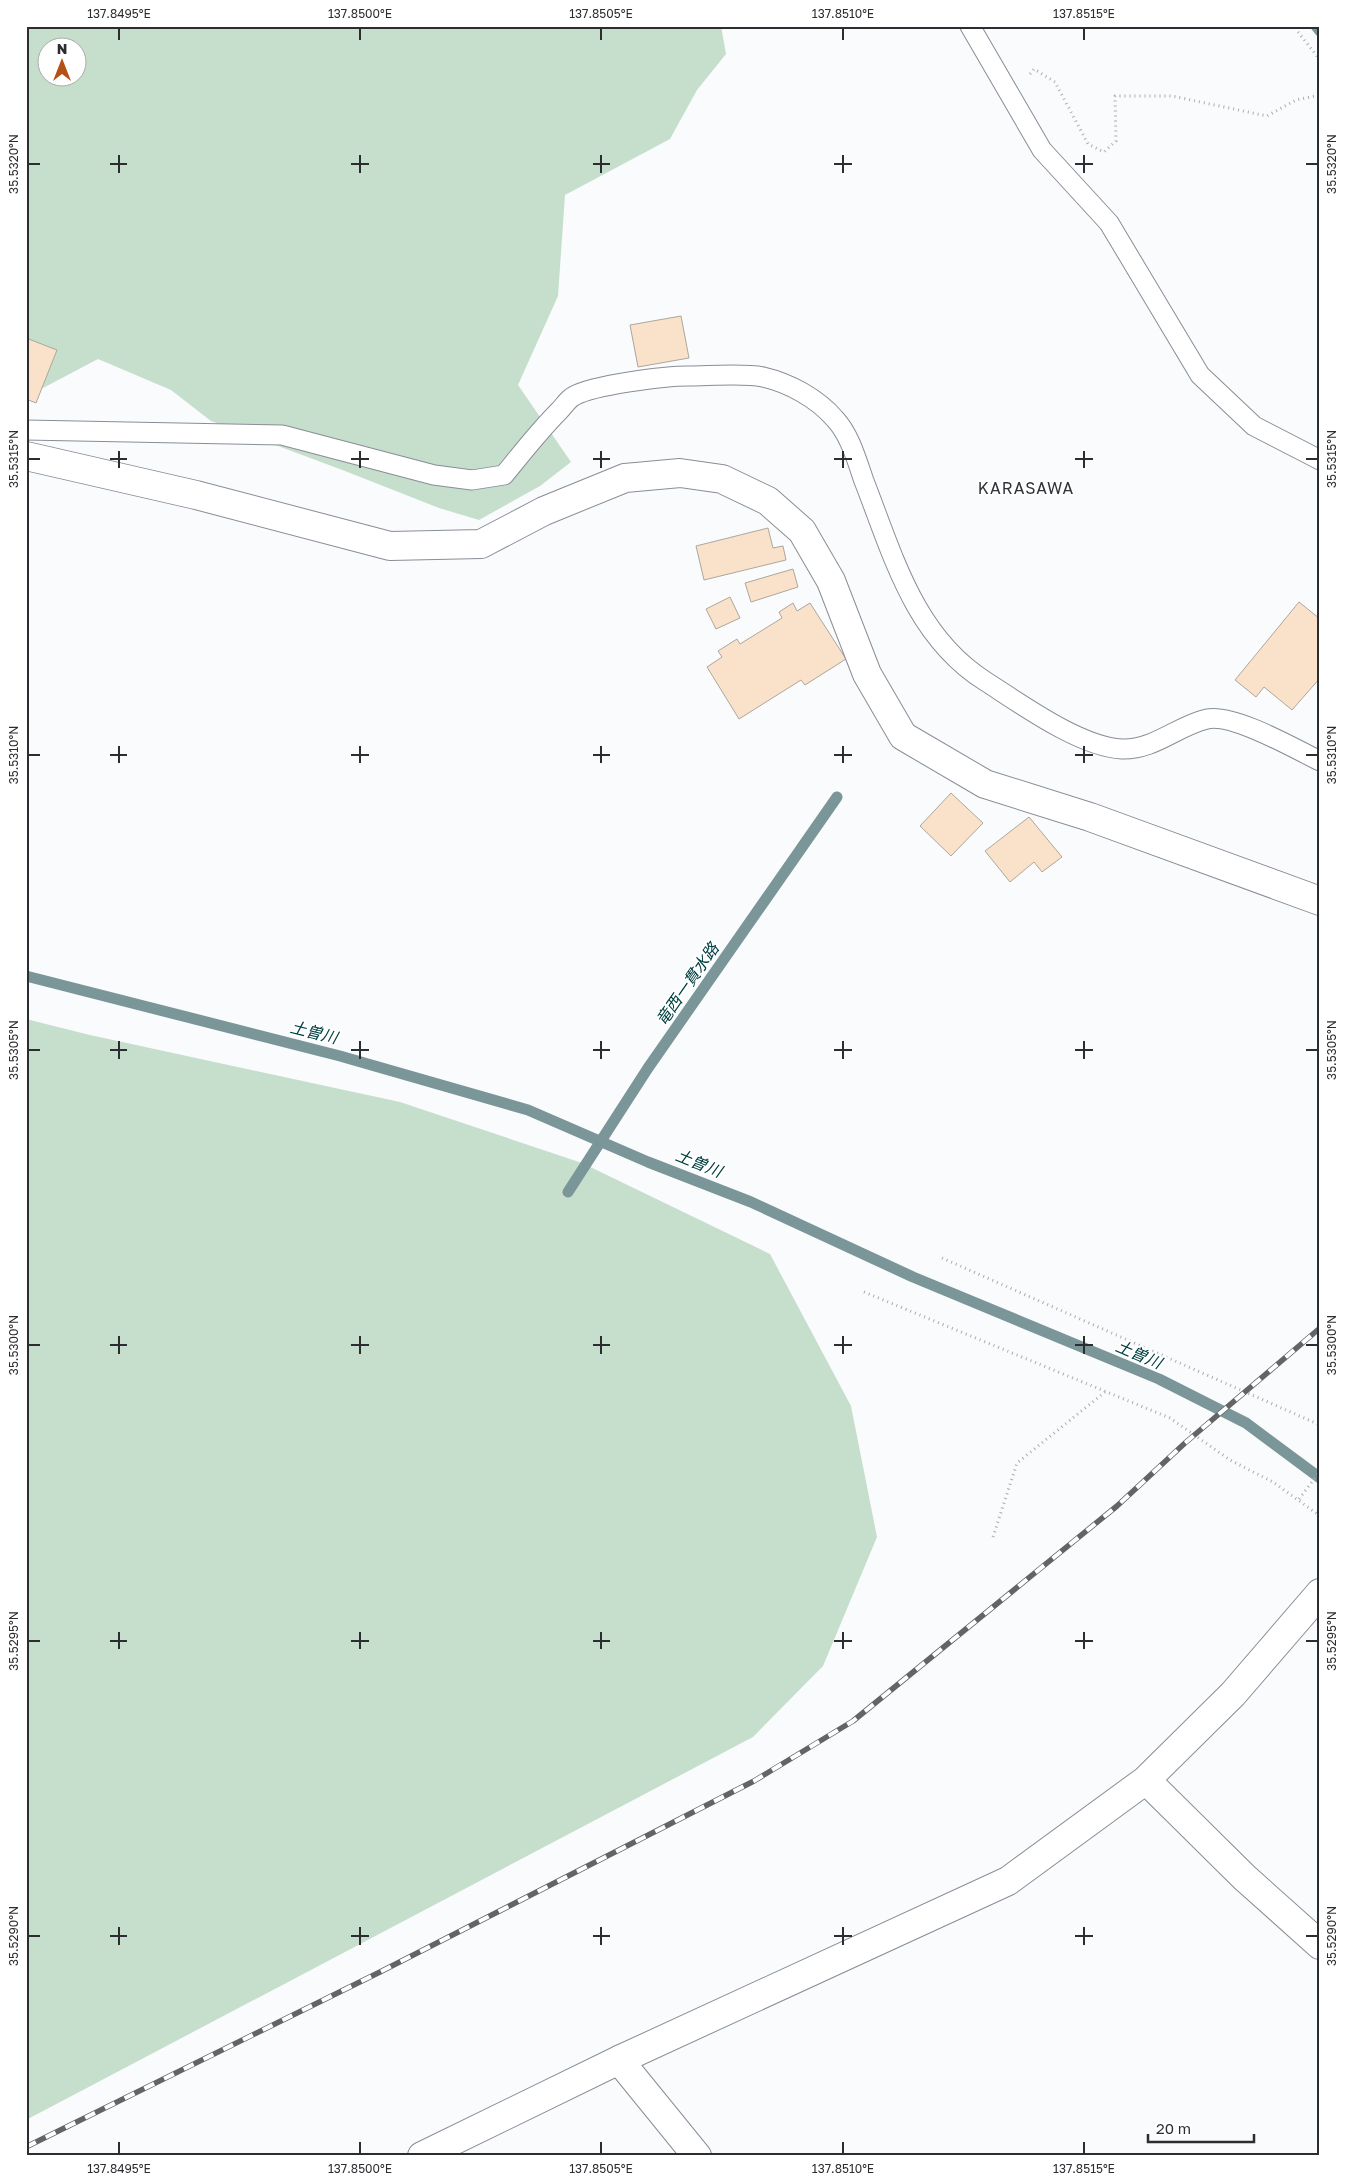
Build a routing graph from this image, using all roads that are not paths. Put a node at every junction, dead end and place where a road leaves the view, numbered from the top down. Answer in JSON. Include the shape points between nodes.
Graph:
{"nodes":[{"id":1,"x":970,"y":26,"type":"edge"},
{"id":2,"x":26,"y":430,"type":"edge"},
{"id":3,"x":26,"y":456,"type":"edge"},
{"id":4,"x":1320,"y":460,"type":"edge"},
{"id":5,"x":1320,"y":761,"type":"edge"},
{"id":6,"x":1320,"y":901,"type":"edge"},
{"id":7,"x":1320,"y":1593,"type":"edge"},
{"id":8,"x":1146,"y":1780,"type":"junction"},
{"id":9,"x":1320,"y":1945,"type":"edge"},
{"id":10,"x":619,"y":2060,"type":"junction"},
{"id":11,"x":422,"y":2156,"type":"edge"},
{"id":12,"x":697,"y":2156,"type":"edge"}],
"edges":[{"from":1,"to":4,"type":"lane","via":[[1042,150],[1109,223],[1200,375],[1254,426]]},
{"from":2,"to":5,"type":"lane","via":[[282,435],[434,475],[472,480],[504,475],[572,397],[592,388],[680,376],[760,376],[790,386],[816,401],[836,420],[850,443],[904,582],[920,613],[961,665],[1076,737],[1100,745],[1123,749],[1150,745],[1208,719],[1246,725]]},
{"from":3,"to":6,"type":"street","via":[[196,495],[390,546],[481,544],[544,511],[625,478],[680,474],[722,479],[768,501],[802,531],[831,581],[867,674],[903,736],[985,784],[1090,817]]},
{"from":7,"to":8,"type":"street","via":[[1233,1694]]},
{"from":8,"to":9,"type":"street","via":[[1244,1877]]},
{"from":8,"to":10,"type":"street","via":[[1008,1881]]},
{"from":10,"to":11,"type":"street"},
{"from":10,"to":12,"type":"street"}]}
